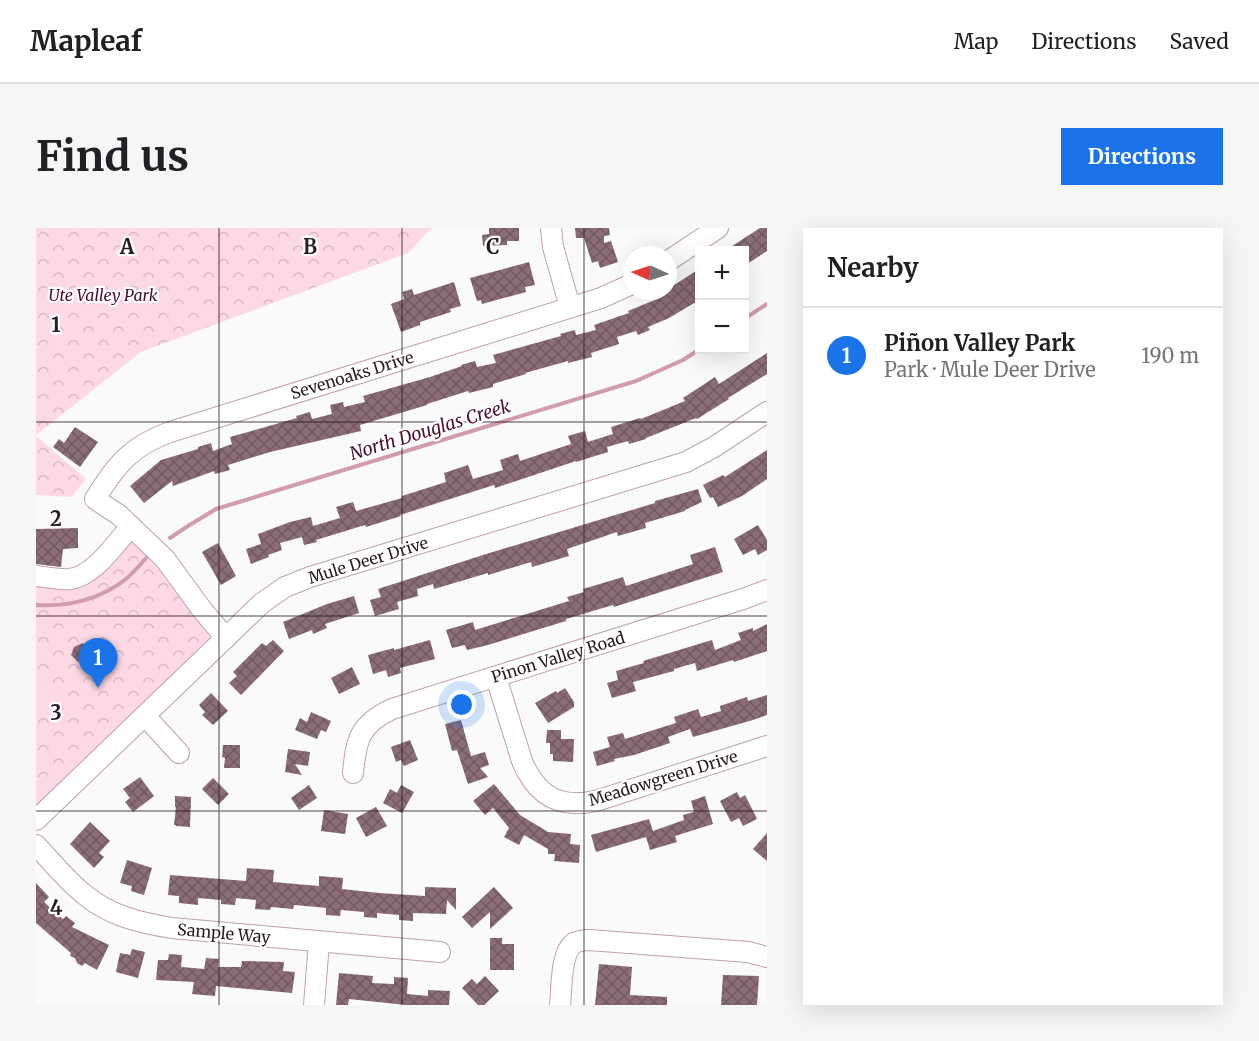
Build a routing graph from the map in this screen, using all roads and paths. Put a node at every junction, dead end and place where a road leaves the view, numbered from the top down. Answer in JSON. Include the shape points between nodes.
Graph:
{"nodes":[{"id":1,"x":550,"y":228,"type":"edge"},
{"id":2,"x":718,"y":228,"type":"edge"},
{"id":3,"x":677,"y":255,"type":"edge"},
{"id":4,"x":623,"y":288,"type":"edge"},
{"id":5,"x":570,"y":307,"type":"junction"},
{"id":6,"x":767,"y":412,"type":"edge"},
{"id":7,"x":131,"y":526,"type":"junction"},
{"id":8,"x":36,"y":576,"type":"edge"},
{"id":9,"x":767,"y":590,"type":"edge"},
{"id":10,"x":226,"y":638,"type":"junction"},
{"id":11,"x":495,"y":677,"type":"junction"},
{"id":12,"x":146,"y":716,"type":"junction"},
{"id":13,"x":767,"y":747,"type":"edge"},
{"id":14,"x":179,"y":753,"type":"dead end"},
{"id":15,"x":353,"y":773,"type":"dead end"},
{"id":16,"x":36,"y":820,"type":"edge"},
{"id":17,"x":36,"y":845,"type":"edge"},
{"id":18,"x":319,"y":942,"type":"junction"},
{"id":19,"x":440,"y":952,"type":"dead end"},
{"id":20,"x":767,"y":957,"type":"edge"},
{"id":21,"x":314,"y":1005,"type":"edge"},
{"id":22,"x":560,"y":1005,"type":"edge"}],
"edges":[{"from":1,"to":5,"type":"street"},
{"from":2,"to":3,"type":"street"},
{"from":4,"to":5,"type":"street","name":"Sevenoaks Drive"},
{"from":5,"to":7,"type":"street","name":"Sevenoaks Drive","via":[[156,437],[120,463],[95,499]]},
{"from":6,"to":10,"type":"street","name":"Mule Deer Drive","via":[[686,462],[296,582],[262,603]]},
{"from":7,"to":8,"type":"street","via":[[90,571],[79,577]]},
{"from":7,"to":10,"type":"street","via":[[165,559]]},
{"from":9,"to":11,"type":"street","name":"Pinon Valley Road"},
{"from":10,"to":12,"type":"street","name":"Mule Deer Drive"},
{"from":11,"to":13,"type":"street","name":"Meadowgreen Drive","via":[[528,775],[543,792],[563,802],[586,804]]},
{"from":11,"to":15,"type":"street","name":"Pinon Valley Road","via":[[380,715],[360,736]]},
{"from":12,"to":14,"type":"street"},
{"from":12,"to":16,"type":"street","name":"Mule Deer Drive"},
{"from":17,"to":18,"type":"street","name":"Sample Way","via":[[84,895],[130,919],[172,928]]},
{"from":18,"to":19,"type":"street","name":"Sample Way"},
{"from":18,"to":21,"type":"street"},
{"from":20,"to":22,"type":"street","via":[[748,952],[580,941],[573,944],[564,959]]}]}
